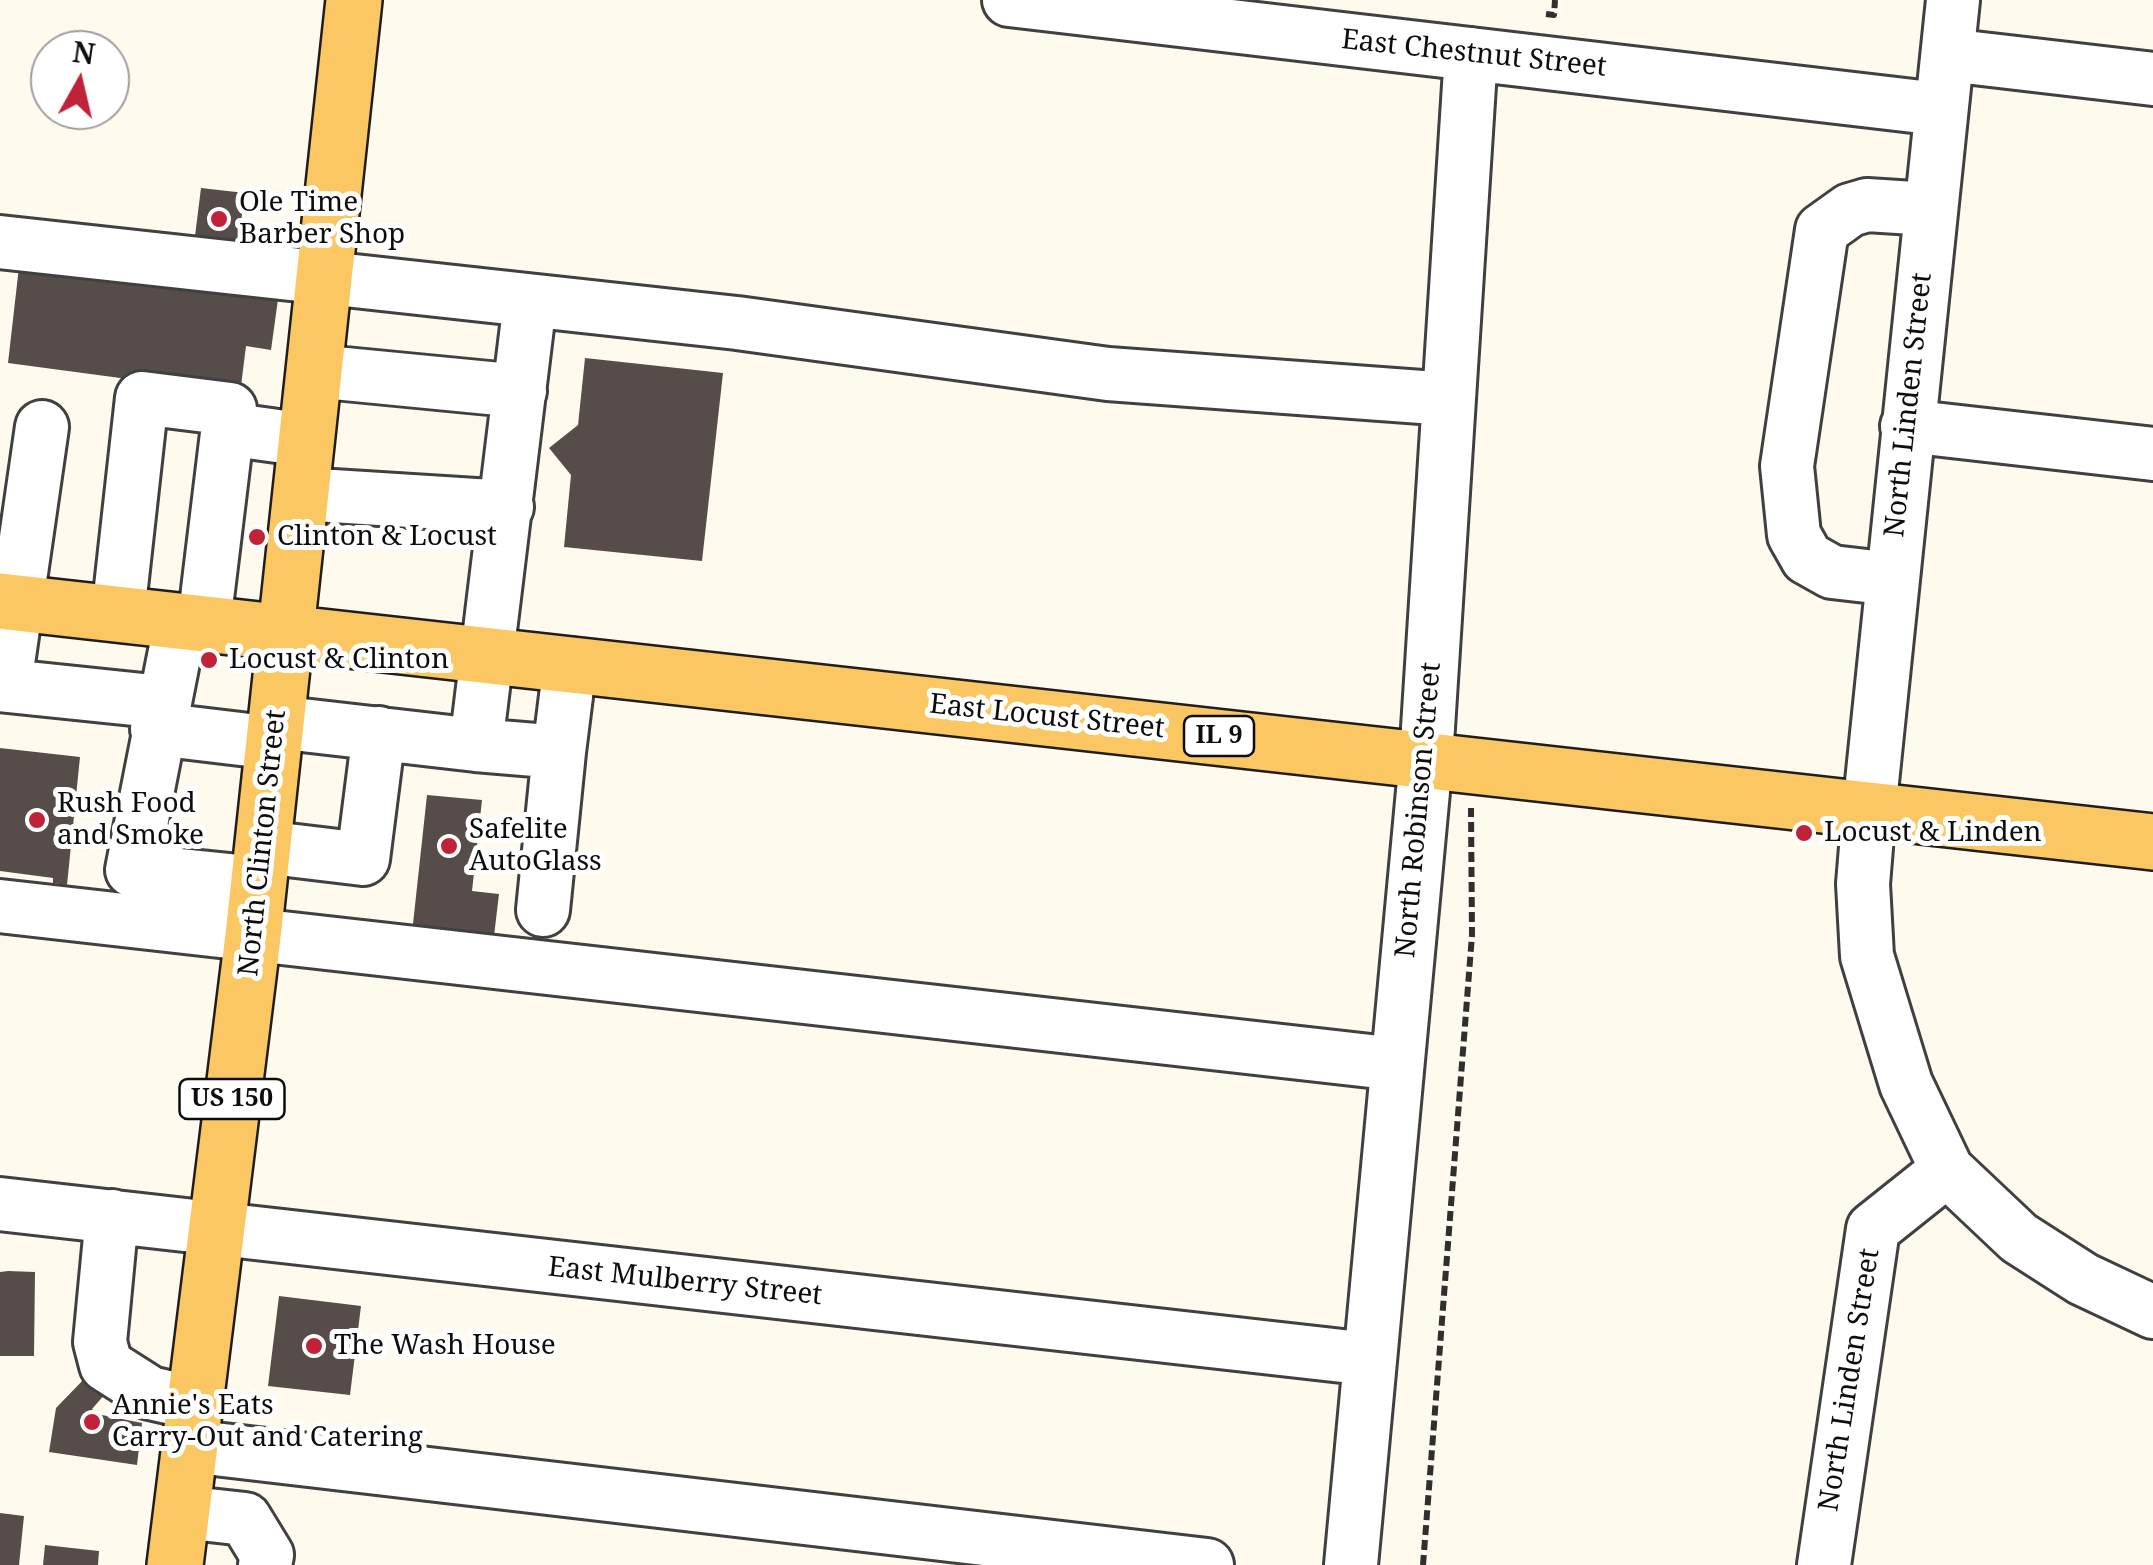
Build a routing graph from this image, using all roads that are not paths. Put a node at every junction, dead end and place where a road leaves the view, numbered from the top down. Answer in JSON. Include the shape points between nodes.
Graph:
{"nodes":[{"id":1,"x":354,"y":0,"type":"edge"},
{"id":2,"x":1009,"y":0,"type":"edge"},
{"id":3,"x":1953,"y":0,"type":"edge"},
{"id":4,"x":1157,"y":8,"type":"edge"},
{"id":5,"x":1470,"y":54,"type":"junction"},
{"id":6,"x":1948,"y":55,"type":"junction"},
{"id":7,"x":2153,"y":78,"type":"edge"},
{"id":8,"x":1939,"y":109,"type":"junction"},
{"id":9,"x":1929,"y":209,"type":"junction"},
{"id":10,"x":0,"y":242,"type":"edge"},
{"id":11,"x":324,"y":280,"type":"junction"},
{"id":12,"x":530,"y":302,"type":"junction"},
{"id":13,"x":314,"y":371,"type":"junction"},
{"id":14,"x":520,"y":390,"type":"junction"},
{"id":15,"x":1449,"y":398,"type":"junction"},
{"id":16,"x":1907,"y":426,"type":"junction"},
{"id":17,"x":42,"y":428,"type":"dead end"},
{"id":18,"x":227,"y":428,"type":"junction"},
{"id":19,"x":306,"y":440,"type":"junction"},
{"id":20,"x":2153,"y":454,"type":"edge"},
{"id":21,"x":301,"y":494,"type":"junction"},
{"id":22,"x":507,"y":507,"type":"junction"},
{"id":23,"x":1892,"y":579,"type":"junction"},
{"id":24,"x":10,"y":602,"type":"edge"},
{"id":25,"x":118,"y":614,"type":"junction"},
{"id":26,"x":192,"y":622,"type":"junction"},
{"id":27,"x":286,"y":632,"type":"junction"},
{"id":28,"x":490,"y":655,"type":"junction"},
{"id":29,"x":570,"y":664,"type":"junction"},
{"id":30,"x":2,"y":684,"type":"edge"},
{"id":31,"x":160,"y":716,"type":"junction"},
{"id":32,"x":275,"y":732,"type":"junction"},
{"id":33,"x":379,"y":734,"type":"junction"},
{"id":34,"x":476,"y":744,"type":"junction"},
{"id":35,"x":559,"y":752,"type":"junction"},
{"id":36,"x":1426,"y":760,"type":"junction"},
{"id":37,"x":1869,"y":810,"type":"junction"},
{"id":38,"x":2153,"y":842,"type":"edge"},
{"id":39,"x":180,"y":875,"type":"junction"},
{"id":40,"x":258,"y":889,"type":"junction"},
{"id":41,"x":0,"y":906,"type":"edge"},
{"id":42,"x":543,"y":910,"type":"dead end"},
{"id":43,"x":172,"y":926,"type":"junction"},
{"id":44,"x":1397,"y":1064,"type":"junction"},
{"id":45,"x":1947,"y":1170,"type":"junction"},
{"id":46,"x":0,"y":1204,"type":"edge"},
{"id":47,"x":112,"y":1216,"type":"junction"},
{"id":48,"x":215,"y":1229,"type":"junction"},
{"id":49,"x":2153,"y":1312,"type":"edge"},
{"id":50,"x":1369,"y":1358,"type":"junction"},
{"id":51,"x":192,"y":1424,"type":"junction"},
{"id":52,"x":182,"y":1512,"type":"junction"},
{"id":53,"x":175,"y":1565,"type":"edge"},
{"id":54,"x":266,"y":1565,"type":"edge"},
{"id":55,"x":1208,"y":1565,"type":"edge"},
{"id":56,"x":1351,"y":1565,"type":"edge"},
{"id":57,"x":1824,"y":1565,"type":"edge"}],
"edges":[{"from":1,"to":11,"type":"main road","name":"North Clinton Street","number":"US 150"},
{"from":2,"to":4,"type":"street","name":"East Chestnut Street"},
{"from":3,"to":6,"type":"street","name":"North Linden Street"},
{"from":4,"to":5,"type":"street","name":"East Chestnut Street"},
{"from":5,"to":8,"type":"street","name":"East Chestnut Street"},
{"from":5,"to":15,"type":"street","name":"North Robinson Street"},
{"from":6,"to":7,"type":"street"},
{"from":6,"to":8,"type":"street","name":"North Linden Street"},
{"from":8,"to":9,"type":"street","name":"North Linden Street"},
{"from":9,"to":16,"type":"street","name":"North Linden Street"},
{"from":9,"to":23,"type":"street","via":[[1867,204],[1822,230],[1787,466],[1794,535],[1807,558],[1832,572]]},
{"from":10,"to":11,"type":"street"},
{"from":11,"to":12,"type":"street"},
{"from":11,"to":13,"type":"main road","name":"North Clinton Street","number":"US 150"},
{"from":12,"to":14,"type":"street"},
{"from":12,"to":15,"type":"street","via":[[1108,374]]},
{"from":13,"to":14,"type":"street"},
{"from":13,"to":19,"type":"main road","name":"North Clinton Street","number":"US 150"},
{"from":14,"to":22,"type":"street"},
{"from":15,"to":36,"type":"street","name":"North Robinson Street"},
{"from":16,"to":20,"type":"street"},
{"from":16,"to":23,"type":"street","name":"North Linden Street"},
{"from":17,"to":24,"type":"street"},
{"from":18,"to":19,"type":"street"},
{"from":18,"to":25,"type":"street","via":[[230,409],[142,398]]},
{"from":18,"to":26,"type":"street"},
{"from":19,"to":21,"type":"main road","name":"North Clinton Street","number":"US 150"},
{"from":21,"to":22,"type":"street"},
{"from":21,"to":27,"type":"main road","name":"North Clinton Street","number":"US 150"},
{"from":22,"to":28,"type":"street"},
{"from":23,"to":37,"type":"street","name":"North Linden Street"},
{"from":24,"to":25,"type":"main road","name":"East Locust Street"},
{"from":24,"to":30,"type":"street"},
{"from":25,"to":26,"type":"main road","name":"East Locust Street"},
{"from":26,"to":27,"type":"main road","name":"East Locust Street"},
{"from":26,"to":31,"type":"street"},
{"from":27,"to":28,"type":"main road","name":"East Locust Street","number":"IL 9"},
{"from":27,"to":32,"type":"main road","name":"North Clinton Street","number":"US 150"},
{"from":28,"to":29,"type":"main road","name":"East Locust Street","number":"IL 9"},
{"from":28,"to":34,"type":"street"},
{"from":29,"to":35,"type":"street"},
{"from":29,"to":36,"type":"main road","name":"East Locust Street","number":"IL 9"},
{"from":30,"to":31,"type":"street"},
{"from":31,"to":32,"type":"street"},
{"from":31,"to":39,"type":"street","via":[[132,870]]},
{"from":32,"to":33,"type":"street"},
{"from":32,"to":40,"type":"main road","name":"North Clinton Street","number":"US 150"},
{"from":33,"to":34,"type":"street"},
{"from":33,"to":40,"type":"street","via":[[363,859]]},
{"from":34,"to":35,"type":"street"},
{"from":35,"to":42,"type":"street"},
{"from":36,"to":37,"type":"main road","name":"East Locust Street","number":"IL 9"},
{"from":36,"to":44,"type":"street","name":"North Robinson Street"},
{"from":37,"to":38,"type":"main road","name":"East Locust Street","number":"IL 9"},
{"from":37,"to":45,"type":"street","name":"North Linden Street","via":[[1867,956],[1906,1084]]},
{"from":39,"to":40,"type":"street"},
{"from":39,"to":43,"type":"street"},
{"from":40,"to":43,"type":"street"},
{"from":40,"to":44,"type":"street"},
{"from":40,"to":48,"type":"main road","name":"North Clinton Street","number":"US 150"},
{"from":41,"to":43,"type":"street"},
{"from":44,"to":50,"type":"street","name":"North Robinson Street"},
{"from":45,"to":49,"type":"street","via":[[2019,1238]]},
{"from":45,"to":57,"type":"street","name":"North Linden Street","via":[[1873,1229]]},
{"from":46,"to":47,"type":"street","name":"East Mulberry Street"},
{"from":47,"to":48,"type":"street","name":"East Mulberry Street"},
{"from":47,"to":51,"type":"street","via":[[100,1342],[106,1365]]},
{"from":48,"to":50,"type":"street","name":"East Mulberry Street"},
{"from":48,"to":51,"type":"main road","name":"North Clinton Street","number":"US 150"},
{"from":50,"to":56,"type":"street","name":"North Robinson Street"},
{"from":51,"to":52,"type":"main road","name":"North Clinton Street","number":"US 150"},
{"from":51,"to":55,"type":"street"},
{"from":52,"to":53,"type":"main road","name":"North Clinton Street","number":"US 150"},
{"from":52,"to":54,"type":"street","via":[[245,1519]]}]}
